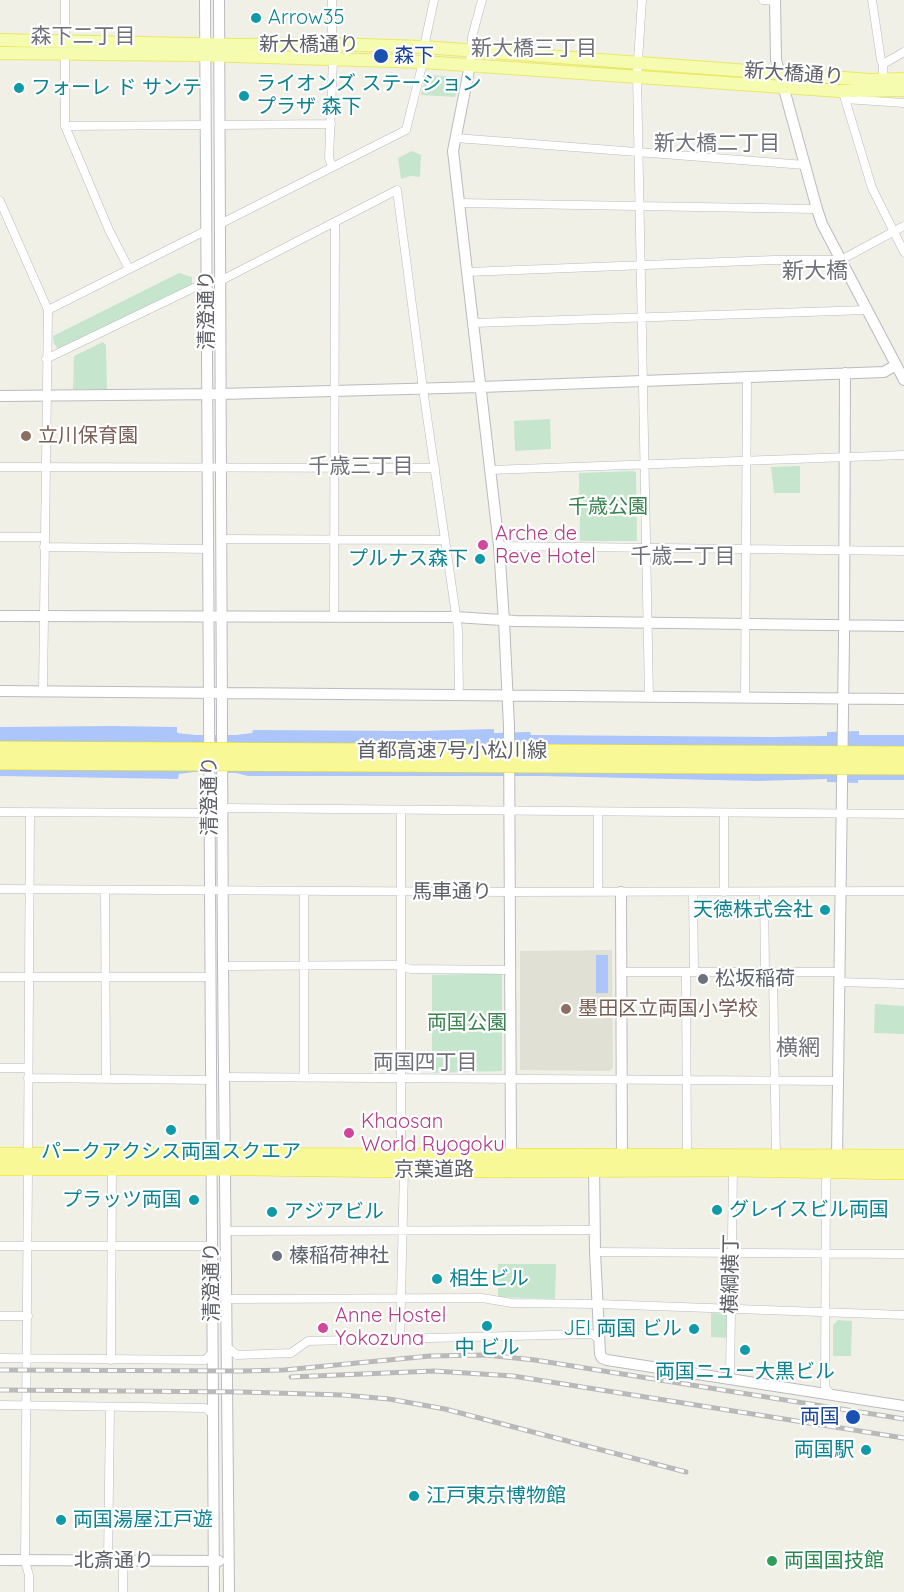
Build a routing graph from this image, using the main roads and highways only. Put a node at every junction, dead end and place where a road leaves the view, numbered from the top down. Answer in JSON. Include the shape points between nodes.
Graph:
{"nodes":[{"id":1,"x":0,"y":40,"type":"edge"},
{"id":2,"x":65,"y":47,"type":"junction"},
{"id":3,"x":219,"y":50,"type":"junction"},
{"id":4,"x":0,"y":53,"type":"edge"},
{"id":5,"x":904,"y":79,"type":"edge"},
{"id":6,"x":904,"y":90,"type":"edge"},
{"id":7,"x":0,"y":748,"type":"edge"},
{"id":8,"x":904,"y":754,"type":"edge"},
{"id":9,"x":0,"y":762,"type":"edge"},
{"id":10,"x":904,"y":767,"type":"edge"},
{"id":11,"x":0,"y":1155,"type":"edge"},
{"id":12,"x":904,"y":1157,"type":"edge"},
{"id":13,"x":28,"y":1161,"type":"junction"},
{"id":14,"x":218,"y":1161,"type":"junction"},
{"id":15,"x":594,"y":1162,"type":"junction"},
{"id":16,"x":622,"y":1162,"type":"junction"},
{"id":17,"x":402,"y":1163,"type":"junction"},
{"id":18,"x":0,"y":1168,"type":"edge"},
{"id":19,"x":904,"y":1172,"type":"edge"}],
"edges":[{"from":1,"to":2,"type":"main road","name":"新大橋通り"},
{"from":2,"to":3,"type":"main road","name":"新大橋通り"},
{"from":2,"to":4,"type":"main road","name":"新大橋通り"},
{"from":3,"to":5,"type":"main road","name":"新大橋通り","via":[[332,44],[424,47]]},
{"from":3,"to":6,"type":"main road","name":"新大橋通り","via":[[637,76],[843,95]]},
{"from":7,"to":8,"type":"highway","name":"首都高速7号小松川線","bridge":true},
{"from":9,"to":10,"type":"highway","name":"首都高速7号小松川線","bridge":true},
{"from":11,"to":13,"type":"highway","name":"京葉道路"},
{"from":12,"to":16,"type":"highway","name":"京葉道路","via":[[687,1156]]},
{"from":13,"to":14,"type":"highway","name":"京葉道路"},
{"from":13,"to":14,"type":"highway","name":"京葉道路","via":[[112,1168]]},
{"from":13,"to":18,"type":"highway","name":"京葉道路"},
{"from":14,"to":17,"type":"highway","name":"京葉道路"},
{"from":15,"to":16,"type":"highway","name":"京葉道路"},
{"from":15,"to":17,"type":"highway","name":"京葉道路"},
{"from":15,"to":17,"type":"highway","name":"京葉道路","via":[[511,1155]]},
{"from":16,"to":19,"type":"highway","name":"京葉道路","via":[[733,1169]]}]}
